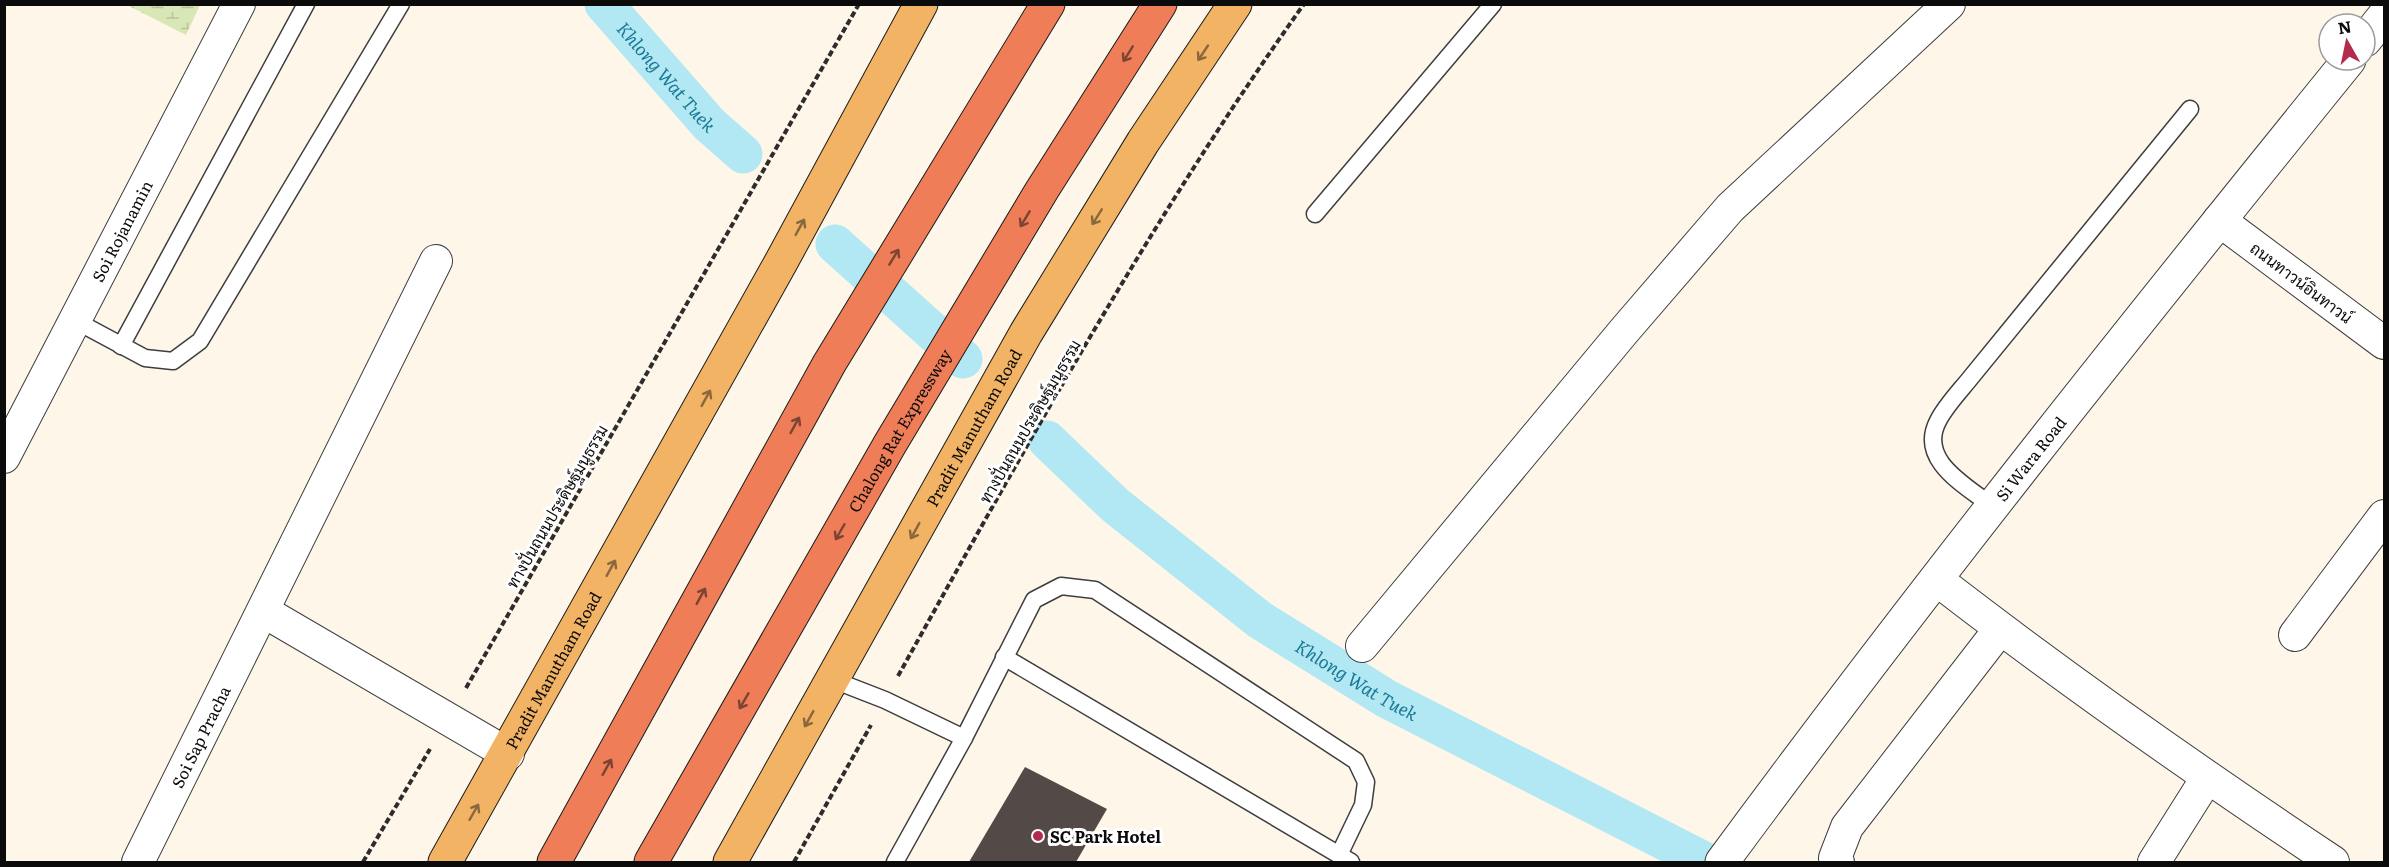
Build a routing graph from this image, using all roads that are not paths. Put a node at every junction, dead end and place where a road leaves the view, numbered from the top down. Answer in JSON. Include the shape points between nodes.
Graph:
{"nodes":[{"id":1,"x":239,"y":4,"type":"edge"},
{"id":2,"x":306,"y":4,"type":"edge"},
{"id":3,"x":400,"y":4,"type":"edge"},
{"id":4,"x":921,"y":4,"type":"edge"},
{"id":5,"x":1048,"y":4,"type":"edge"},
{"id":6,"x":1160,"y":4,"type":"edge"},
{"id":7,"x":1235,"y":4,"type":"edge"},
{"id":8,"x":1493,"y":4,"type":"edge"},
{"id":9,"x":1949,"y":4,"type":"edge"},
{"id":10,"x":2339,"y":72,"type":"edge"},
{"id":11,"x":2190,"y":108,"type":"dead end"},
{"id":12,"x":1315,"y":214,"type":"dead end"},
{"id":13,"x":2219,"y":220,"type":"junction"},
{"id":14,"x":436,"y":261,"type":"dead end"},
{"id":15,"x":76,"y":321,"type":"junction"},
{"id":16,"x":2385,"y":343,"type":"edge"},
{"id":17,"x":121,"y":346,"type":"junction"},
{"id":18,"x":4,"y":458,"type":"edge"},
{"id":19,"x":1993,"y":507,"type":"junction"},
{"id":20,"x":2385,"y":516,"type":"edge"},
{"id":21,"x":1936,"y":579,"type":"junction"},
{"id":22,"x":263,"y":611,"type":"junction"},
{"id":23,"x":2000,"y":629,"type":"junction"},
{"id":24,"x":2295,"y":635,"type":"dead end"},
{"id":25,"x":1362,"y":645,"type":"dead end"},
{"id":26,"x":1004,"y":657,"type":"junction"},
{"id":27,"x":831,"y":679,"type":"junction"},
{"id":28,"x":964,"y":738,"type":"junction"},
{"id":29,"x":508,"y":754,"type":"junction"},
{"id":30,"x":2207,"y":778,"type":"junction"},
{"id":31,"x":1345,"y":859,"type":"edge"},
{"id":32,"x":138,"y":862,"type":"edge"},
{"id":33,"x":445,"y":862,"type":"edge"},
{"id":34,"x":554,"y":862,"type":"edge"},
{"id":35,"x":651,"y":862,"type":"edge"},
{"id":36,"x":730,"y":862,"type":"edge"},
{"id":37,"x":895,"y":862,"type":"edge"},
{"id":38,"x":1722,"y":862,"type":"edge"},
{"id":39,"x":1838,"y":862,"type":"edge"},
{"id":40,"x":2154,"y":862,"type":"edge"},
{"id":41,"x":2333,"y":862,"type":"edge"}],
"edges":[{"from":1,"to":15,"type":"street","name":"Soi Rojanamin"},
{"from":2,"to":17,"type":"lane"},
{"from":3,"to":17,"type":"lane","via":[[200,341],[173,361],[145,358]]},
{"from":29,"to":4,"type":"main road","name":"Pradit Manutham Road","one_way":true},
{"from":34,"to":5,"type":"highway","one_way":true,"via":[[829,364]]},
{"from":6,"to":35,"type":"highway","name":"Chalong Rat Expressway","one_way":true,"via":[[1042,190],[890,444]]},
{"from":7,"to":27,"type":"main road","name":"Pradit Manutham Road","one_way":true,"via":[[1143,142],[1026,333]]},
{"from":8,"to":12,"type":"lane"},
{"from":9,"to":25,"type":"street","via":[[1730,208]]},
{"from":10,"to":13,"type":"street","name":"Si Wara Road"},
{"from":11,"to":19,"type":"lane","via":[[1938,420],[1933,432],[1936,457],[1945,470]]},
{"from":13,"to":16,"type":"street","name":"ถนนทาวน์อินทาวน์"},
{"from":13,"to":19,"type":"street","name":"Si Wara Road"},
{"from":14,"to":22,"type":"street","name":"Soi Sap Pracha"},
{"from":15,"to":17,"type":"lane"},
{"from":15,"to":18,"type":"street","name":"Soi Rojanamin"},
{"from":19,"to":21,"type":"street","name":"Si Wara Road"},
{"from":20,"to":24,"type":"street"},
{"from":21,"to":23,"type":"street"},
{"from":21,"to":38,"type":"street","name":"Si Wara Road"},
{"from":22,"to":29,"type":"street"},
{"from":22,"to":32,"type":"street","name":"Soi Sap Pracha"},
{"from":23,"to":30,"type":"street"},
{"from":23,"to":39,"type":"street","via":[[1847,827],[1835,858]]},
{"from":26,"to":28,"type":"lane"},
{"from":26,"to":31,"type":"lane"},
{"from":26,"to":31,"type":"lane","via":[[1034,600],[1061,586],[1095,590],[1356,761],[1366,783]]},
{"from":27,"to":28,"type":"lane"},
{"from":27,"to":36,"type":"main road","name":"Pradit Manutham Road","one_way":true},
{"from":28,"to":37,"type":"lane"},
{"from":33,"to":29,"type":"main road","name":"Pradit Manutham Road","one_way":true},
{"from":30,"to":40,"type":"street"},
{"from":30,"to":41,"type":"street"}]}
